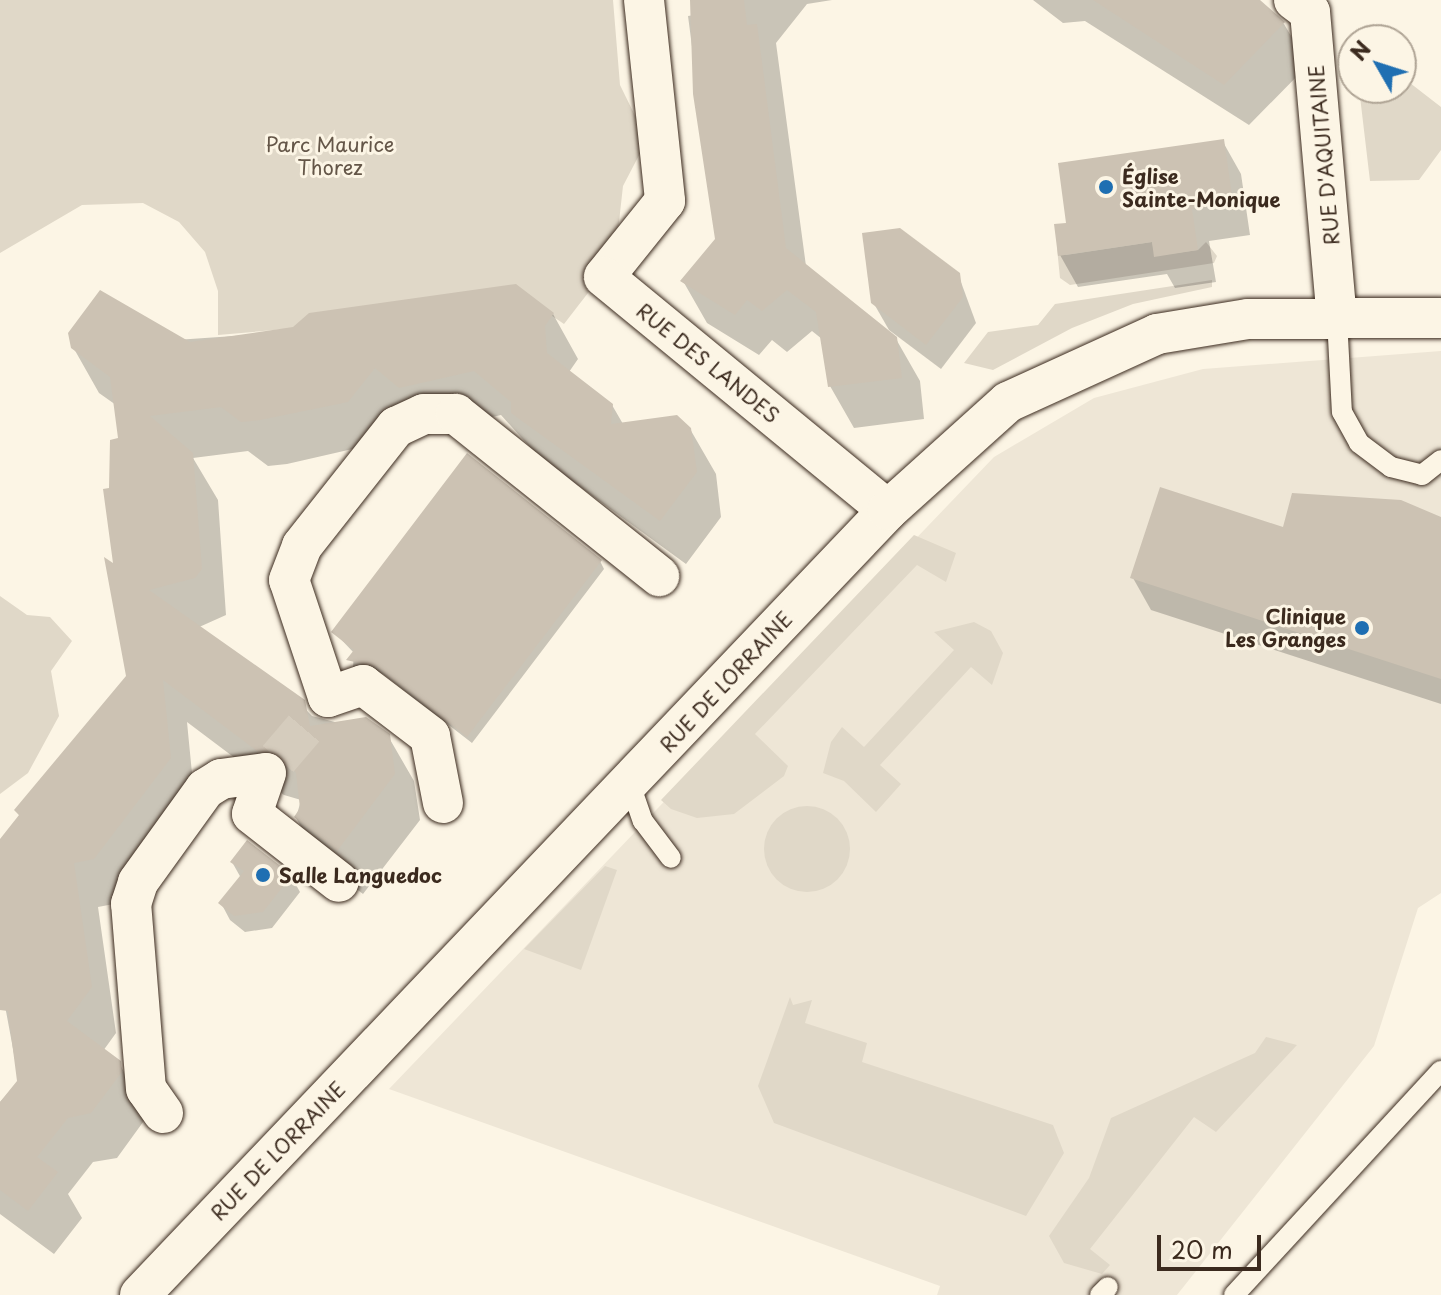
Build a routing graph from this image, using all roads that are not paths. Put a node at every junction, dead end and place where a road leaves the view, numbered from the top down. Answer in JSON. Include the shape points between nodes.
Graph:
{"nodes":[{"id":1,"x":644,"y":0,"type":"edge"},
{"id":2,"x":1294,"y":0,"type":"edge"},
{"id":3,"x":1337,"y":318,"type":"junction"},
{"id":4,"x":1441,"y":318,"type":"edge"},
{"id":5,"x":1441,"y":460,"type":"edge"},
{"id":6,"x":888,"y":510,"type":"junction"},
{"id":7,"x":659,"y":576,"type":"dead end"},
{"id":8,"x":630,"y":784,"type":"junction"},
{"id":9,"x":443,"y":803,"type":"dead end"},
{"id":10,"x":671,"y":858,"type":"dead end"},
{"id":11,"x":339,"y":882,"type":"dead end"},
{"id":12,"x":1441,"y":1071,"type":"edge"},
{"id":13,"x":163,"y":1113,"type":"dead end"},
{"id":14,"x":140,"y":1295,"type":"edge"},
{"id":15,"x":1234,"y":1295,"type":"edge"}],
"edges":[{"from":1,"to":6,"type":"street","name":"RUE DES LANDES","via":[[665,201],[604,277]]},
{"from":2,"to":3,"type":"street","name":"RUE D'AQUITAINE","via":[[1310,12]]},
{"from":3,"to":4,"type":"street","name":"RUE DE LORRAINE"},
{"from":3,"to":5,"type":"lane","via":[[1342,412],[1359,443],[1391,467],[1422,475]]},
{"from":3,"to":6,"type":"street","name":"RUE DE LORRAINE","via":[[1248,319],[1157,334],[1073,368],[1008,402]]},
{"from":6,"to":8,"type":"street","name":"RUE DE LORRAINE"},
{"from":7,"to":9,"type":"street","via":[[456,414],[424,414],[396,427],[302,546],[289,580],[320,708],[363,685],[430,736]]},
{"from":8,"to":10,"type":"lane","via":[[643,821]]},
{"from":8,"to":14,"type":"street","name":"RUE DE LORRAINE"},
{"from":11,"to":13,"type":"street","via":[[252,814],[272,766],[221,779],[205,789],[138,882],[131,904],[146,1089]]},
{"from":12,"to":15,"type":"lane"}]}
